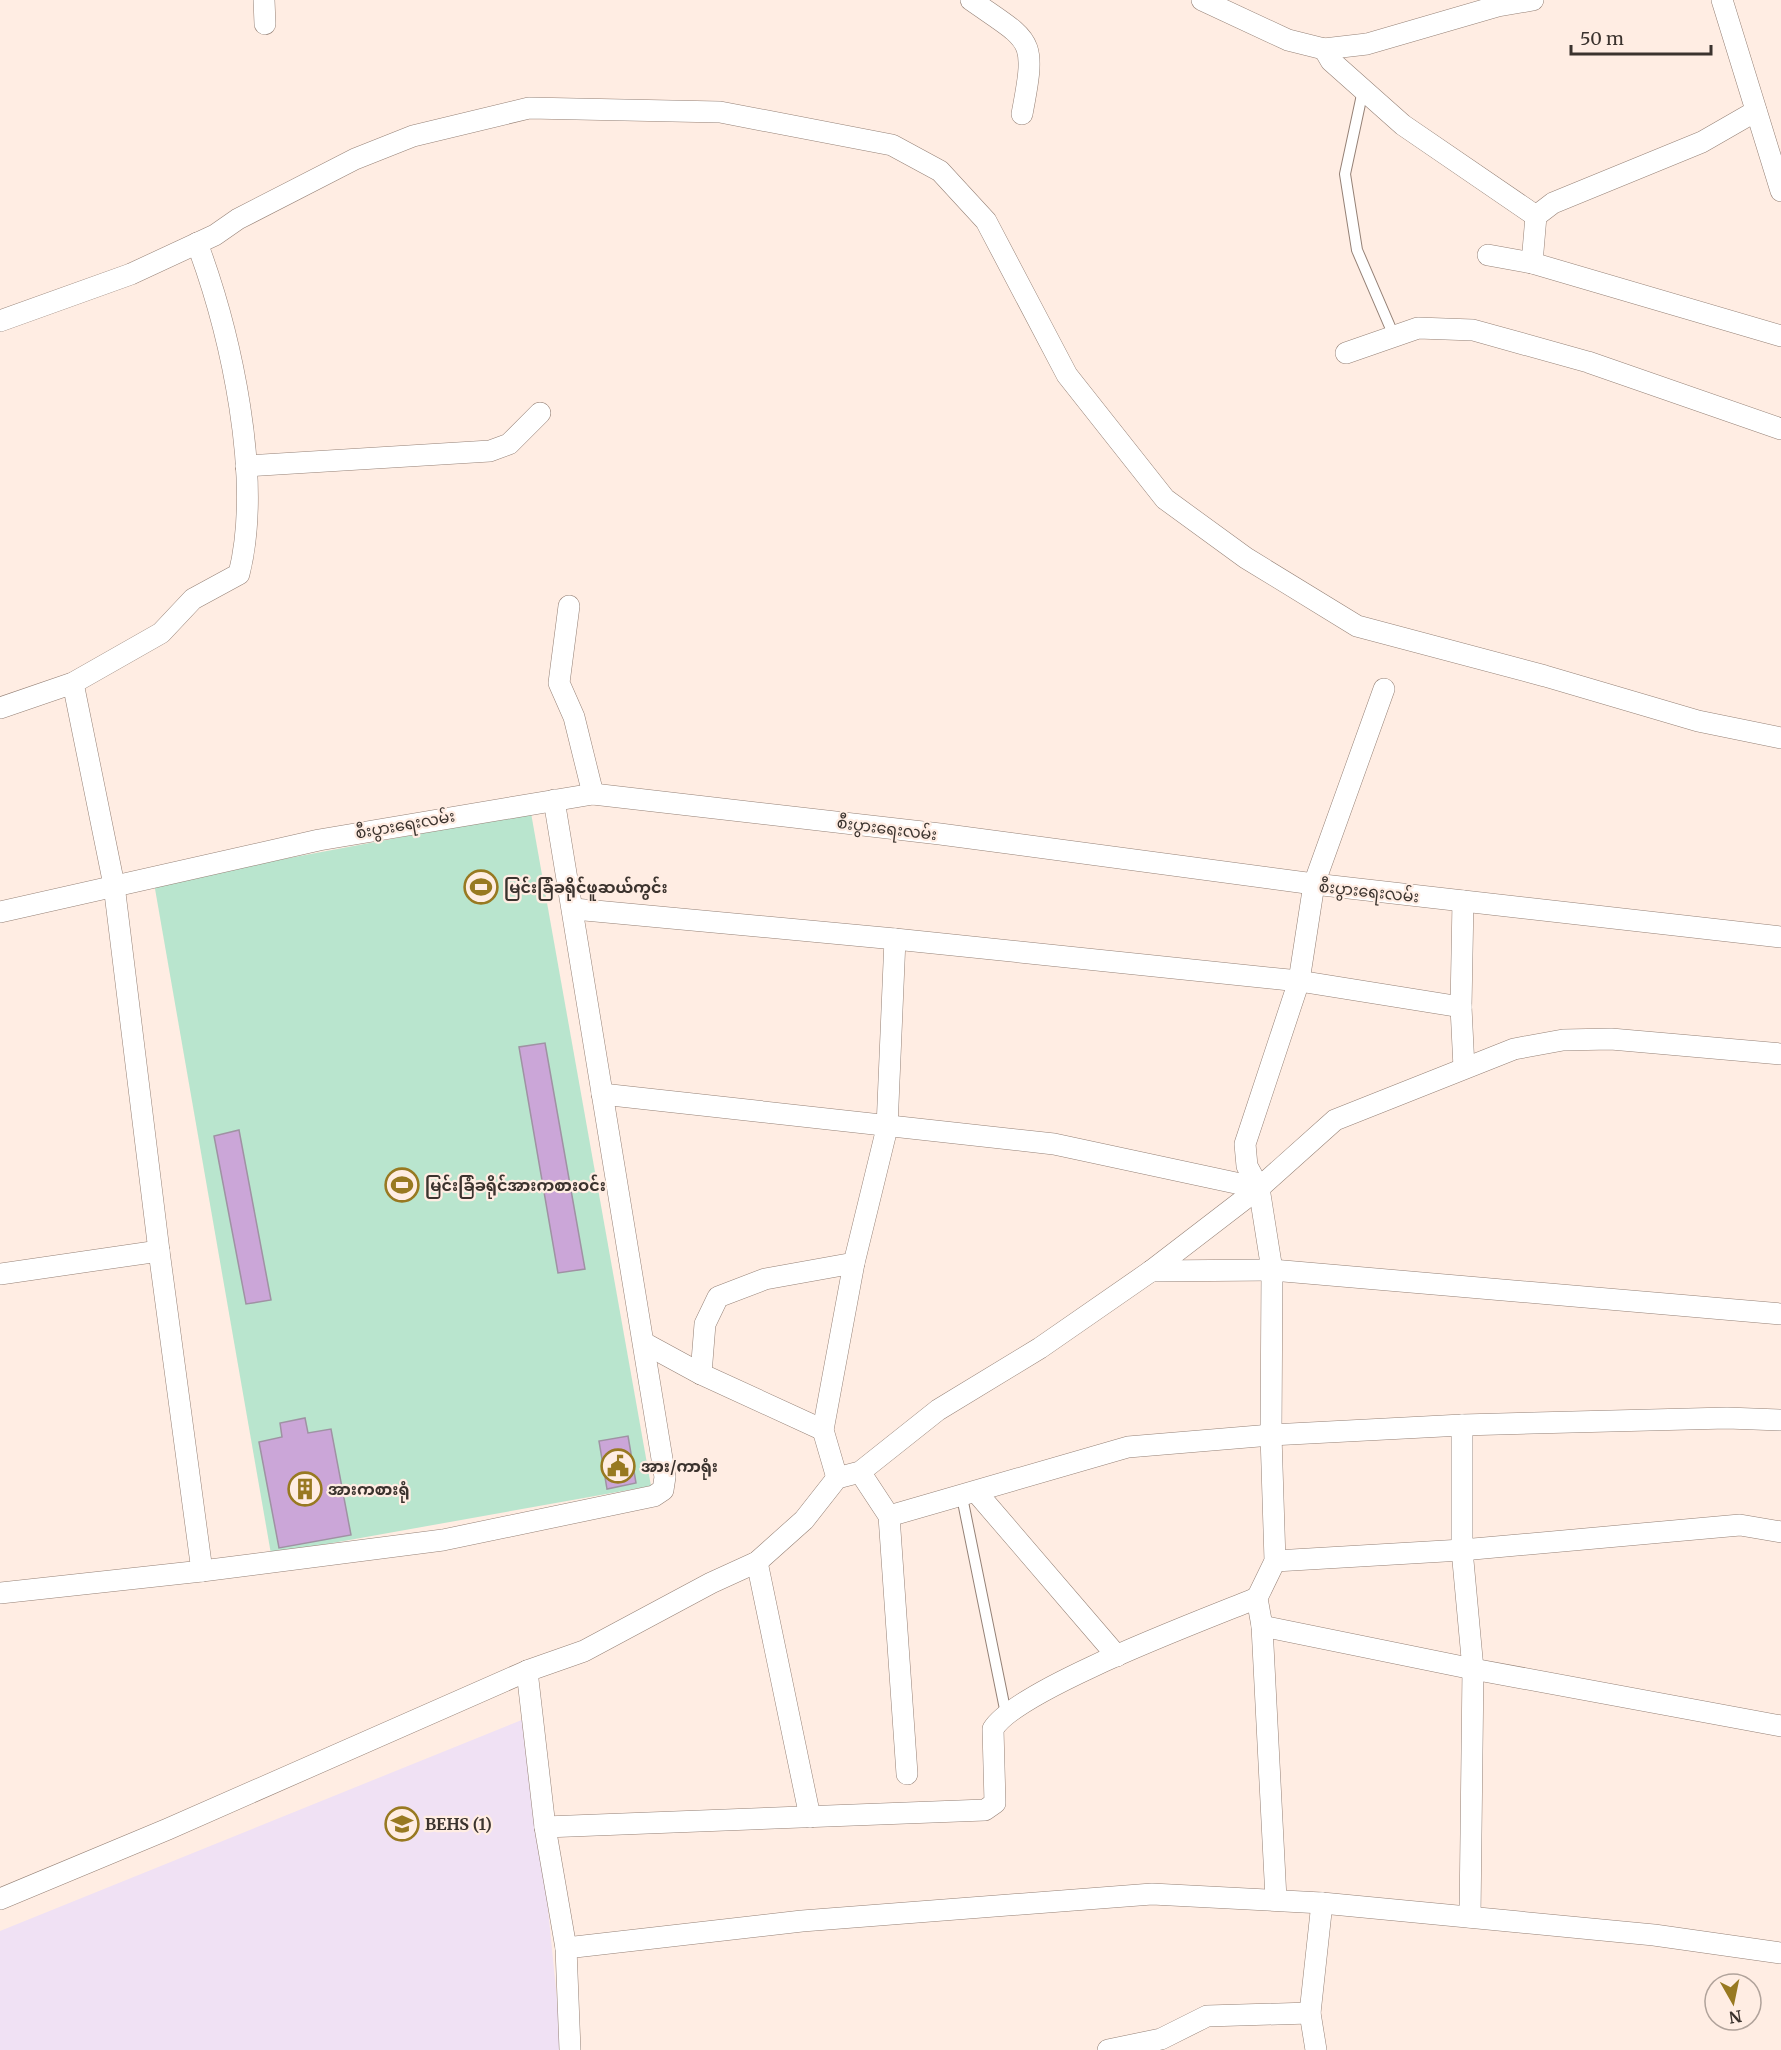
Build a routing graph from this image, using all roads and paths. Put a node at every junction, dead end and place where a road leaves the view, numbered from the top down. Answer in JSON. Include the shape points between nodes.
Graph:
{"nodes":[{"id":1,"x":264,"y":0,"type":"edge"},
{"id":2,"x":972,"y":0,"type":"edge"},
{"id":3,"x":1202,"y":0,"type":"edge"},
{"id":4,"x":1533,"y":0,"type":"edge"},
{"id":5,"x":1722,"y":0,"type":"edge"},
{"id":6,"x":1477,"y":6,"type":"edge"},
{"id":7,"x":265,"y":24,"type":"dead end"},
{"id":8,"x":1324,"y":49,"type":"junction"},
{"id":9,"x":1363,"y":90,"type":"junction"},
{"id":10,"x":1756,"y":111,"type":"junction"},
{"id":11,"x":1022,"y":114,"type":"dead end"},
{"id":12,"x":1781,"y":190,"type":"edge"},
{"id":13,"x":1536,"y":216,"type":"junction"},
{"id":14,"x":197,"y":243,"type":"junction"},
{"id":15,"x":1488,"y":255,"type":"dead end"},
{"id":16,"x":1532,"y":263,"type":"junction"},
{"id":17,"x":0,"y":321,"type":"edge"},
{"id":18,"x":1394,"y":336,"type":"junction"},
{"id":19,"x":1781,"y":336,"type":"edge"},
{"id":20,"x":1346,"y":353,"type":"dead end"},
{"id":21,"x":540,"y":413,"type":"dead end"},
{"id":22,"x":1781,"y":429,"type":"edge"},
{"id":23,"x":246,"y":466,"type":"junction"},
{"id":24,"x":569,"y":606,"type":"dead end"},
{"id":25,"x":73,"y":683,"type":"junction"},
{"id":26,"x":1384,"y":689,"type":"dead end"},
{"id":27,"x":0,"y":708,"type":"edge"},
{"id":28,"x":1781,"y":738,"type":"edge"},
{"id":29,"x":593,"y":795,"type":"junction"},
{"id":30,"x":554,"y":800,"type":"junction"},
{"id":31,"x":1314,"y":884,"type":"junction"},
{"id":32,"x":114,"y":885,"type":"junction"},
{"id":33,"x":1463,"y":901,"type":"junction"},
{"id":34,"x":573,"y":909,"type":"junction"},
{"id":35,"x":0,"y":912,"type":"edge"},
{"id":36,"x":1781,"y":937,"type":"edge"},
{"id":37,"x":895,"y":939,"type":"junction"},
{"id":38,"x":1299,"y":981,"type":"junction"},
{"id":39,"x":1461,"y":1007,"type":"junction"},
{"id":40,"x":1780,"y":1052,"type":"edge"},
{"id":41,"x":1464,"y":1068,"type":"junction"},
{"id":42,"x":602,"y":1094,"type":"junction"},
{"id":43,"x":887,"y":1128,"type":"junction"},
{"id":44,"x":1259,"y":1188,"type":"junction"},
{"id":45,"x":159,"y":1251,"type":"junction"},
{"id":46,"x":854,"y":1263,"type":"junction"},
{"id":47,"x":1272,"y":1270,"type":"junction"},
{"id":48,"x":1151,"y":1271,"type":"junction"},
{"id":49,"x":0,"y":1274,"type":"edge"},
{"id":50,"x":1781,"y":1314,"type":"edge"},
{"id":51,"x":644,"y":1343,"type":"junction"},
{"id":52,"x":701,"y":1374,"type":"junction"},
{"id":53,"x":1781,"y":1420,"type":"edge"},
{"id":54,"x":1462,"y":1425,"type":"junction"},
{"id":55,"x":823,"y":1430,"type":"junction"},
{"id":56,"x":1271,"y":1435,"type":"junction"},
{"id":57,"x":860,"y":1472,"type":"junction"},
{"id":58,"x":837,"y":1478,"type":"junction"},
{"id":59,"x":969,"y":1495,"type":"junction"},
{"id":60,"x":889,"y":1516,"type":"junction"},
{"id":61,"x":1781,"y":1532,"type":"edge"},
{"id":62,"x":1462,"y":1550,"type":"junction"},
{"id":63,"x":1275,"y":1561,"type":"junction"},
{"id":64,"x":758,"y":1562,"type":"junction"},
{"id":65,"x":202,"y":1571,"type":"junction"},
{"id":66,"x":0,"y":1593,"type":"edge"},
{"id":67,"x":1257,"y":1598,"type":"junction"},
{"id":68,"x":1262,"y":1626,"type":"junction"},
{"id":69,"x":1117,"y":1656,"type":"junction"},
{"id":70,"x":1473,"y":1669,"type":"junction"},
{"id":71,"x":527,"y":1671,"type":"junction"},
{"id":72,"x":1006,"y":1714,"type":"junction"},
{"id":73,"x":1781,"y":1726,"type":"edge"},
{"id":74,"x":907,"y":1774,"type":"dead end"},
{"id":75,"x":810,"y":1817,"type":"junction"},
{"id":76,"x":545,"y":1827,"type":"junction"},
{"id":77,"x":0,"y":1899,"type":"edge"},
{"id":78,"x":1276,"y":1899,"type":"junction"},
{"id":79,"x":1322,"y":1903,"type":"junction"},
{"id":80,"x":1470,"y":1917,"type":"junction"},
{"id":81,"x":566,"y":1948,"type":"junction"},
{"id":82,"x":1781,"y":1953,"type":"edge"},
{"id":83,"x":1310,"y":2013,"type":"junction"},
{"id":84,"x":570,"y":2050,"type":"edge"},
{"id":85,"x":1108,"y":2050,"type":"edge"},
{"id":86,"x":1316,"y":2050,"type":"edge"}],
"edges":[{"from":1,"to":7,"type":"street"},
{"from":2,"to":11,"type":"street","via":[[1024,38],[1030,62]]},
{"from":3,"to":8,"type":"street","via":[[1288,40]]},
{"from":4,"to":6,"type":"street"},
{"from":5,"to":10,"type":"street"},
{"from":6,"to":8,"type":"street","via":[[1367,44]]},
{"from":8,"to":9,"type":"street","via":[[1331,61]]},
{"from":9,"to":13,"type":"street","via":[[1403,125]]},
{"from":9,"to":18,"type":"lane","via":[[1345,174],[1357,250]]},
{"from":10,"to":12,"type":"street"},
{"from":10,"to":13,"type":"street","via":[[1702,142],[1553,203]]},
{"from":13,"to":16,"type":"street"},
{"from":14,"to":17,"type":"street","via":[[130,274]]},
{"from":14,"to":23,"type":"street","via":[[232,358]]},
{"from":14,"to":28,"type":"street","via":[[355,159],[412,136],[529,108],[720,112],[892,145],[940,171],[986,221],[1068,375],[1166,499],[1246,558],[1357,626],[1698,721]]},
{"from":15,"to":16,"type":"street"},
{"from":16,"to":19,"type":"street"},
{"from":18,"to":20,"type":"street"},
{"from":18,"to":22,"type":"street","via":[[1418,328],[1473,330],[1588,362]]},
{"from":21,"to":23,"type":"street","via":[[509,444],[490,451]]},
{"from":23,"to":25,"type":"street","via":[[245,550],[239,574],[193,598],[161,633]]},
{"from":24,"to":29,"type":"street","via":[[559,683],[574,717]]},
{"from":25,"to":27,"type":"street"},
{"from":25,"to":32,"type":"street"},
{"from":26,"to":31,"type":"street"},
{"from":29,"to":30,"type":"street","name":"စီးပွားရေးလမ်း"},
{"from":29,"to":31,"type":"street","name":"စီးပွားရေးလမ်း","via":[[940,834]]},
{"from":30,"to":32,"type":"street","name":"စီးပွားရေးလမ်း","via":[[319,840]]},
{"from":30,"to":34,"type":"street"},
{"from":31,"to":33,"type":"street","name":"စီးပွားရေးလမ်း"},
{"from":31,"to":38,"type":"street"},
{"from":32,"to":35,"type":"street","name":"စီးပွားရေးလမ်း"},
{"from":32,"to":45,"type":"street"},
{"from":33,"to":36,"type":"street","name":"စီးပွားရေးလမ်း"},
{"from":33,"to":39,"type":"street"},
{"from":34,"to":37,"type":"street"},
{"from":34,"to":42,"type":"street"},
{"from":37,"to":38,"type":"street"},
{"from":37,"to":43,"type":"street"},
{"from":38,"to":39,"type":"street"},
{"from":38,"to":44,"type":"street","via":[[1245,1144],[1247,1166]]},
{"from":39,"to":41,"type":"street"},
{"from":40,"to":41,"type":"street","via":[[1611,1039],[1563,1040],[1514,1049]]},
{"from":41,"to":44,"type":"street","via":[[1335,1120]]},
{"from":42,"to":43,"type":"street"},
{"from":42,"to":51,"type":"street"},
{"from":43,"to":44,"type":"street","via":[[1054,1144]]},
{"from":43,"to":46,"type":"street"},
{"from":44,"to":47,"type":"street"},
{"from":44,"to":48,"type":"street"},
{"from":45,"to":49,"type":"street"},
{"from":45,"to":65,"type":"street"},
{"from":46,"to":52,"type":"street","via":[[765,1280],[718,1298],[705,1324]]},
{"from":46,"to":55,"type":"street"},
{"from":47,"to":48,"type":"street"},
{"from":47,"to":50,"type":"street"},
{"from":47,"to":56,"type":"street"},
{"from":48,"to":57,"type":"street","via":[[1040,1348],[938,1410]]},
{"from":51,"to":52,"type":"street"},
{"from":51,"to":65,"type":"street","via":[[666,1477],[663,1490],[654,1496],[443,1540]]},
{"from":52,"to":55,"type":"street"},
{"from":53,"to":54,"type":"street"},
{"from":54,"to":56,"type":"street"},
{"from":54,"to":62,"type":"street"},
{"from":55,"to":58,"type":"street"},
{"from":56,"to":59,"type":"street","via":[[1128,1447]]},
{"from":56,"to":63,"type":"street"},
{"from":57,"to":58,"type":"street"},
{"from":57,"to":60,"type":"street"},
{"from":58,"to":64,"type":"street","via":[[804,1520]]},
{"from":59,"to":60,"type":"street"},
{"from":59,"to":69,"type":"street"},
{"from":59,"to":72,"type":"lane"},
{"from":60,"to":74,"type":"street"},
{"from":61,"to":62,"type":"street","via":[[1740,1525]]},
{"from":62,"to":63,"type":"street"},
{"from":62,"to":70,"type":"street"},
{"from":63,"to":67,"type":"street"},
{"from":64,"to":71,"type":"street","via":[[711,1582],[584,1651]]},
{"from":64,"to":75,"type":"street"},
{"from":65,"to":66,"type":"street"},
{"from":67,"to":68,"type":"street"},
{"from":67,"to":69,"type":"street"},
{"from":68,"to":70,"type":"street"},
{"from":68,"to":78,"type":"street"},
{"from":69,"to":72,"type":"street"},
{"from":70,"to":73,"type":"street"},
{"from":70,"to":80,"type":"street"},
{"from":71,"to":76,"type":"street"},
{"from":71,"to":77,"type":"street"},
{"from":72,"to":75,"type":"street","via":[[993,1729],[995,1803],[985,1810]]},
{"from":75,"to":76,"type":"street"},
{"from":76,"to":81,"type":"street"},
{"from":78,"to":79,"type":"street"},
{"from":78,"to":81,"type":"street","via":[[1152,1894],[802,1921]]},
{"from":79,"to":80,"type":"street"},
{"from":79,"to":83,"type":"street"},
{"from":80,"to":82,"type":"street","via":[[1654,1935]]},
{"from":81,"to":84,"type":"street"},
{"from":83,"to":85,"type":"street","via":[[1207,2016],[1161,2039]]},
{"from":83,"to":86,"type":"street"}]}
